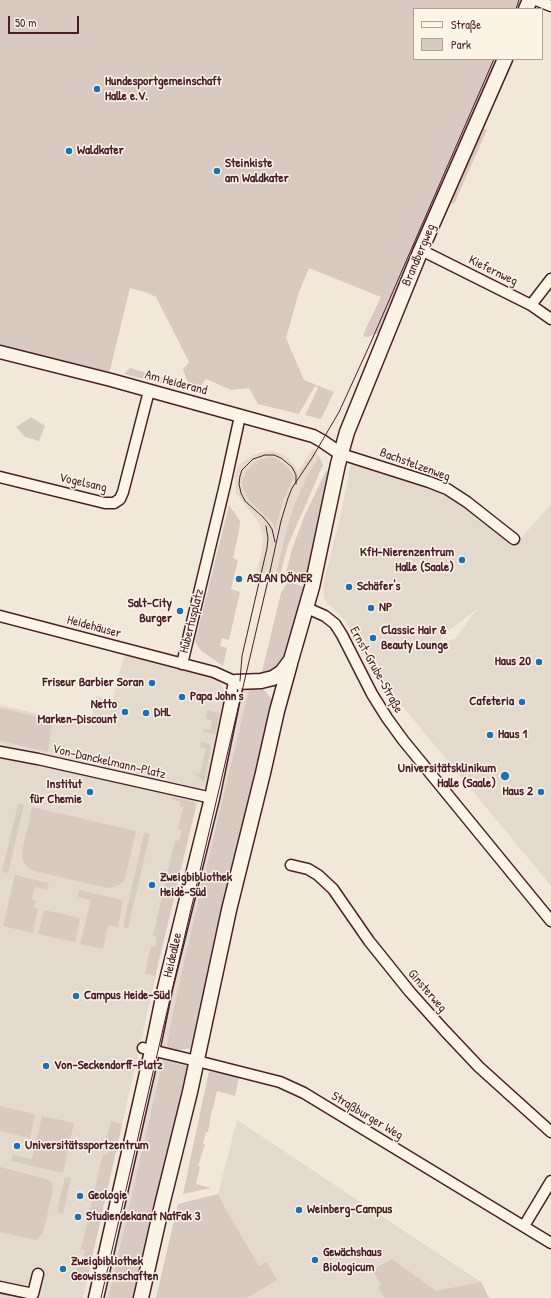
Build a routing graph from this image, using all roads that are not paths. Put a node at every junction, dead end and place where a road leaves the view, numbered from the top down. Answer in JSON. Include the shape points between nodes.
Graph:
{"nodes":[{"id":1,"x":536,"y":0,"type":"edge"},
{"id":2,"x":551,"y":6,"type":"edge"},
{"id":3,"x":505,"y":60,"type":"edge"},
{"id":4,"x":421,"y":250,"type":"junction"},
{"id":5,"x":551,"y":279,"type":"edge"},
{"id":6,"x":531,"y":305,"type":"junction"},
{"id":7,"x":551,"y":319,"type":"edge"},
{"id":8,"x":0,"y":352,"type":"edge"},
{"id":9,"x":149,"y":390,"type":"junction"},
{"id":10,"x":240,"y":416,"type":"junction"},
{"id":11,"x":341,"y":454,"type":"junction"},
{"id":12,"x":0,"y":477,"type":"edge"},
{"id":13,"x":514,"y":539,"type":"dead end"},
{"id":14,"x":307,"y":608,"type":"junction"},
{"id":15,"x":0,"y":616,"type":"edge"},
{"id":16,"x":291,"y":660,"type":"junction"},
{"id":17,"x":182,"y":664,"type":"junction"},
{"id":18,"x":261,"y":681,"type":"junction"},
{"id":19,"x":236,"y":682,"type":"junction"},
{"id":20,"x":280,"y":704,"type":"junction"},
{"id":21,"x":0,"y":752,"type":"edge"},
{"id":22,"x":212,"y":798,"type":"junction"},
{"id":23,"x":291,"y":865,"type":"dead end"},
{"id":24,"x":551,"y":921,"type":"edge"},
{"id":25,"x":147,"y":1050,"type":"junction"},
{"id":26,"x":196,"y":1061,"type":"junction"},
{"id":27,"x":551,"y":1132,"type":"edge"},
{"id":28,"x":551,"y":1181,"type":"edge"},
{"id":29,"x":524,"y":1226,"type":"junction"},
{"id":30,"x":551,"y":1243,"type":"edge"},
{"id":31,"x":38,"y":1274,"type":"dead end"},
{"id":32,"x":0,"y":1287,"type":"edge"},
{"id":33,"x":96,"y":1298,"type":"edge"},
{"id":34,"x":141,"y":1298,"type":"edge"}],
"edges":[{"from":1,"to":2,"type":"street"},
{"from":3,"to":4,"type":"main road","name":"Brandbergweg"},
{"from":4,"to":6,"type":"street","name":"Kiefernweg"},
{"from":4,"to":11,"type":"main road","name":"Brandbergweg","via":[[352,419]]},
{"from":5,"to":6,"type":"street"},
{"from":6,"to":7,"type":"street","name":"Kiefernweg"},
{"from":8,"to":9,"type":"street","name":"Am Heiderand"},
{"from":9,"to":10,"type":"street","name":"Am Heiderand"},
{"from":9,"to":12,"type":"street","name":"Vogelsang","via":[[124,492],[114,503],[105,503]]},
{"from":10,"to":11,"type":"street","name":"Am Heiderand","via":[[313,436]]},
{"from":10,"to":17,"type":"street","name":"Hubertusplatz"},
{"from":11,"to":13,"type":"street","name":"Bachstelzenweg","via":[[446,489]]},
{"from":11,"to":14,"type":"main road","name":"Hubertusplatz"},
{"from":14,"to":16,"type":"main road","name":"Hubertusplatz"},
{"from":14,"to":24,"type":"street","name":"Ernst-Grube-Straße","via":[[335,624],[387,718]]},
{"from":15,"to":17,"type":"street","name":"Heidehäuser"},
{"from":16,"to":18,"type":"main road","name":"Hubertusplatz","via":[[278,675]]},
{"from":16,"to":20,"type":"main road"},
{"from":17,"to":19,"type":"street","name":"Hubertusplatz","via":[[214,672]]},
{"from":18,"to":19,"type":"main road","name":"Hubertusplatz"},
{"from":18,"to":20,"type":"main road","via":[[272,689]]},
{"from":19,"to":22,"type":"main road","name":"Heideallee"},
{"from":20,"to":26,"type":"main road","via":[[229,910]]},
{"from":21,"to":22,"type":"street","name":"Von-Danckelmann-Platz"},
{"from":22,"to":25,"type":"main road","name":"Heideallee"},
{"from":23,"to":27,"type":"street","name":"Ginsterweg","via":[[308,869],[333,889],[369,941],[410,992],[480,1067]]},
{"from":25,"to":26,"type":"street","name":"Straßburger Weg"},
{"from":25,"to":33,"type":"main road","name":"Heideallee"},
{"from":26,"to":29,"type":"street","name":"Straßburger Weg","via":[[280,1082],[304,1093]]},
{"from":26,"to":34,"type":"main road"},
{"from":28,"to":29,"type":"street"},
{"from":29,"to":30,"type":"street","name":"Straßburger Weg"},
{"from":31,"to":32,"type":"street","via":[[33,1294]]}]}
